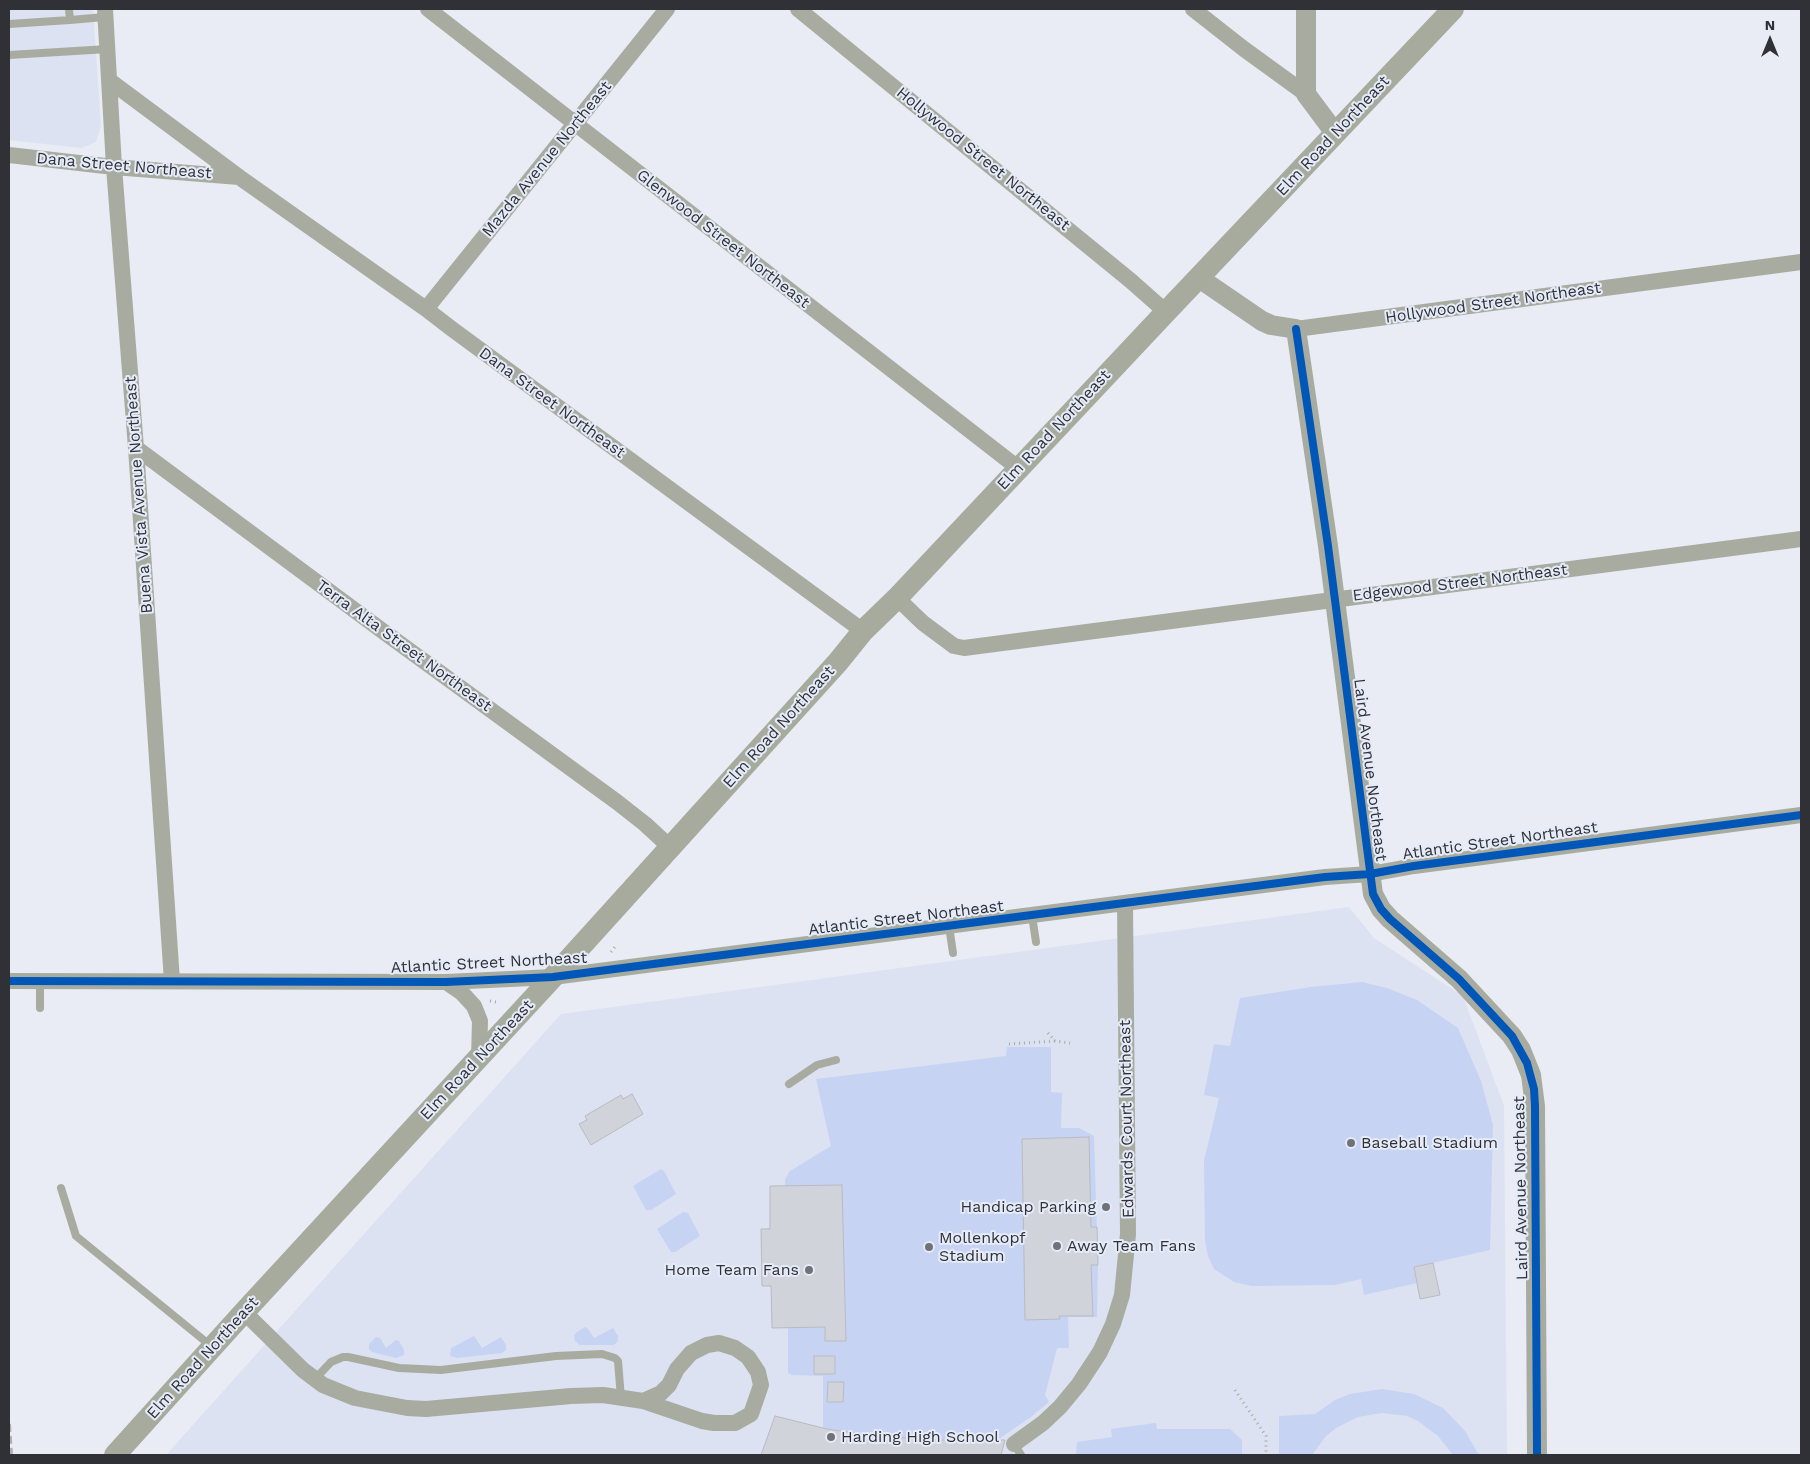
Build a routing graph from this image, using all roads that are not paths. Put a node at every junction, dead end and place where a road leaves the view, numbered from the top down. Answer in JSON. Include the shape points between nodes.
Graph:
{"nodes":[{"id":1,"x":69,"y":9,"type":"edge"},
{"id":2,"x":428,"y":9,"type":"edge"},
{"id":3,"x":667,"y":9,"type":"edge"},
{"id":4,"x":798,"y":9,"type":"edge"},
{"id":5,"x":1192,"y":9,"type":"edge"},
{"id":6,"x":1306,"y":9,"type":"edge"},
{"id":7,"x":1453,"y":9,"type":"edge"},
{"id":8,"x":105,"y":13,"type":"edge"},
{"id":9,"x":70,"y":20,"type":"junction"},
{"id":10,"x":9,"y":24,"type":"edge"},
{"id":11,"x":108,"y":49,"type":"junction"},
{"id":12,"x":9,"y":56,"type":"edge"},
{"id":13,"x":110,"y":81,"type":"junction"},
{"id":14,"x":1306,"y":94,"type":"junction"},
{"id":15,"x":576,"y":124,"type":"junction"},
{"id":16,"x":1335,"y":133,"type":"junction"},
{"id":17,"x":9,"y":155,"type":"edge"},
{"id":18,"x":114,"y":167,"type":"junction"},
{"id":19,"x":239,"y":177,"type":"junction"},
{"id":20,"x":1801,"y":266,"type":"edge"},
{"id":21,"x":1199,"y":278,"type":"junction"},
{"id":22,"x":426,"y":309,"type":"junction"},
{"id":23,"x":1166,"y":312,"type":"junction"},
{"id":24,"x":1296,"y":329,"type":"junction"},
{"id":25,"x":136,"y":448,"type":"junction"},
{"id":26,"x":1018,"y":468,"type":"junction"},
{"id":27,"x":1801,"y":539,"type":"edge"},
{"id":28,"x":897,"y":598,"type":"junction"},
{"id":29,"x":1334,"y":600,"type":"junction"},
{"id":30,"x":864,"y":631,"type":"junction"},
{"id":31,"x":1801,"y":815,"type":"edge"},
{"id":32,"x":670,"y":847,"type":"junction"},
{"id":33,"x":1370,"y":874,"type":"junction"},
{"id":34,"x":1125,"y":903,"type":"junction"},
{"id":35,"x":1032,"y":916,"type":"junction"},
{"id":36,"x":949,"y":926,"type":"junction"},
{"id":37,"x":1036,"y":942,"type":"dead end"},
{"id":38,"x":953,"y":953,"type":"dead end"},
{"id":39,"x":553,"y":977,"type":"junction"},
{"id":40,"x":9,"y":981,"type":"edge"},
{"id":41,"x":40,"y":981,"type":"junction"},
{"id":42,"x":172,"y":981,"type":"junction"},
{"id":43,"x":446,"y":982,"type":"junction"},
{"id":44,"x":40,"y":1008,"type":"dead end"},
{"id":45,"x":478,"y":1058,"type":"junction"},
{"id":46,"x":836,"y":1060,"type":"dead end"},
{"id":47,"x":789,"y":1084,"type":"dead end"},
{"id":48,"x":61,"y":1188,"type":"dead end"},
{"id":49,"x":244,"y":1312,"type":"junction"},
{"id":50,"x":212,"y":1347,"type":"junction"},
{"id":51,"x":315,"y":1379,"type":"junction"},
{"id":52,"x":621,"y":1398,"type":"junction"},
{"id":53,"x":643,"y":1401,"type":"junction"},
{"id":54,"x":1018,"y":1450,"type":"edge"},
{"id":55,"x":116,"y":1455,"type":"edge"},
{"id":56,"x":1537,"y":1455,"type":"edge"}],
"edges":[{"from":1,"to":9,"type":"lane"},
{"from":2,"to":15,"type":"street","name":"Glenwood Street Northeast"},
{"from":3,"to":15,"type":"street","name":"Mazda Avenue Northeast"},
{"from":4,"to":23,"type":"street","name":"Hollywood Street Northeast"},
{"from":5,"to":14,"type":"street"},
{"from":6,"to":14,"type":"street"},
{"from":7,"to":16,"type":"main road","name":"Elm Road Northeast"},
{"from":8,"to":9,"type":"lane"},
{"from":8,"to":11,"type":"street","name":"Buena Vista Avenue Northeast"},
{"from":9,"to":10,"type":"lane"},
{"from":11,"to":12,"type":"lane"},
{"from":11,"to":13,"type":"street","name":"Buena Vista Avenue Northeast"},
{"from":13,"to":18,"type":"street","name":"Buena Vista Avenue Northeast"},
{"from":13,"to":19,"type":"street","name":"Dana Street Northeast"},
{"from":14,"to":16,"type":"street"},
{"from":15,"to":22,"type":"street","name":"Mazda Avenue Northeast"},
{"from":15,"to":26,"type":"street","name":"Glenwood Street Northeast"},
{"from":16,"to":21,"type":"main road","name":"Elm Road Northeast"},
{"from":17,"to":18,"type":"street","name":"Dana Street Northeast"},
{"from":18,"to":19,"type":"street","name":"Dana Street Northeast"},
{"from":18,"to":25,"type":"street","name":"Buena Vista Avenue Northeast"},
{"from":19,"to":22,"type":"street","name":"Dana Street Northeast"},
{"from":20,"to":24,"type":"street","name":"Hollywood Street Northeast"},
{"from":21,"to":23,"type":"main road","name":"Elm Road Northeast"},
{"from":21,"to":24,"type":"street","name":"Hollywood Street Northeast","via":[[1262,321]]},
{"from":22,"to":30,"type":"street","name":"Dana Street Northeast"},
{"from":23,"to":26,"type":"main road","name":"Elm Road Northeast"},
{"from":24,"to":29,"type":"street","name":"Laird Avenue Northeast"},
{"from":25,"to":32,"type":"street","name":"Terra Alta Street Northeast","via":[[617,802]]},
{"from":25,"to":42,"type":"street","name":"Buena Vista Avenue Northeast"},
{"from":26,"to":28,"type":"main road","name":"Elm Road Northeast"},
{"from":27,"to":29,"type":"street","name":"Edgewood Street Northeast"},
{"from":28,"to":29,"type":"street","name":"Edgewood Street Northeast","via":[[923,623],[954,646],[964,648]]},
{"from":28,"to":30,"type":"main road","name":"Elm Road Northeast"},
{"from":29,"to":33,"type":"street","name":"Laird Avenue Northeast"},
{"from":30,"to":32,"type":"main road","name":"Elm Road Northeast"},
{"from":31,"to":33,"type":"street","name":"Atlantic Street Northeast"},
{"from":32,"to":39,"type":"main road","name":"Elm Road Northeast"},
{"from":33,"to":34,"type":"street","name":"Atlantic Street Northeast"},
{"from":33,"to":56,"type":"street","name":"Laird Avenue Northeast","via":[[1372,894],[1381,909],[1482,1002],[1512,1036],[1531,1075],[1536,1106]]},
{"from":34,"to":35,"type":"street","name":"Atlantic Street Northeast"},
{"from":34,"to":54,"type":"street","name":"Edwards Court Northeast","via":[[1128,1234],[1122,1295],[1100,1352],[1079,1384]]},
{"from":35,"to":36,"type":"street","name":"Atlantic Street Northeast"},
{"from":35,"to":37,"type":"lane"},
{"from":36,"to":38,"type":"lane"},
{"from":36,"to":39,"type":"street","name":"Atlantic Street Northeast"},
{"from":39,"to":43,"type":"street","name":"Atlantic Street Northeast"},
{"from":39,"to":45,"type":"main road","name":"Elm Road Northeast"},
{"from":40,"to":41,"type":"street","name":"Atlantic Street Northeast"},
{"from":41,"to":42,"type":"street","name":"Atlantic Street Northeast"},
{"from":41,"to":44,"type":"lane"},
{"from":42,"to":43,"type":"street","name":"Atlantic Street Northeast"},
{"from":43,"to":45,"type":"street","via":[[474,1006],[480,1021]]},
{"from":45,"to":49,"type":"main road","name":"Elm Road Northeast"},
{"from":46,"to":47,"type":"lane","via":[[816,1065]]},
{"from":48,"to":50,"type":"lane","via":[[76,1236]]},
{"from":49,"to":50,"type":"main road","name":"Elm Road Northeast"},
{"from":49,"to":51,"type":"street"},
{"from":50,"to":55,"type":"main road","name":"Elm Road Northeast"},
{"from":51,"to":52,"type":"street","via":[[336,1392],[355,1398],[426,1410],[571,1396]]},
{"from":51,"to":52,"type":"lane","via":[[331,1362],[343,1357],[399,1368],[441,1370],[602,1354],[618,1362]]},
{"from":52,"to":53,"type":"street"},
{"from":53,"to":53,"type":"street","via":[[702,1421],[735,1423],[751,1414],[761,1385],[758,1372],[748,1357],[719,1343],[691,1353],[669,1385],[661,1393]]}]}
